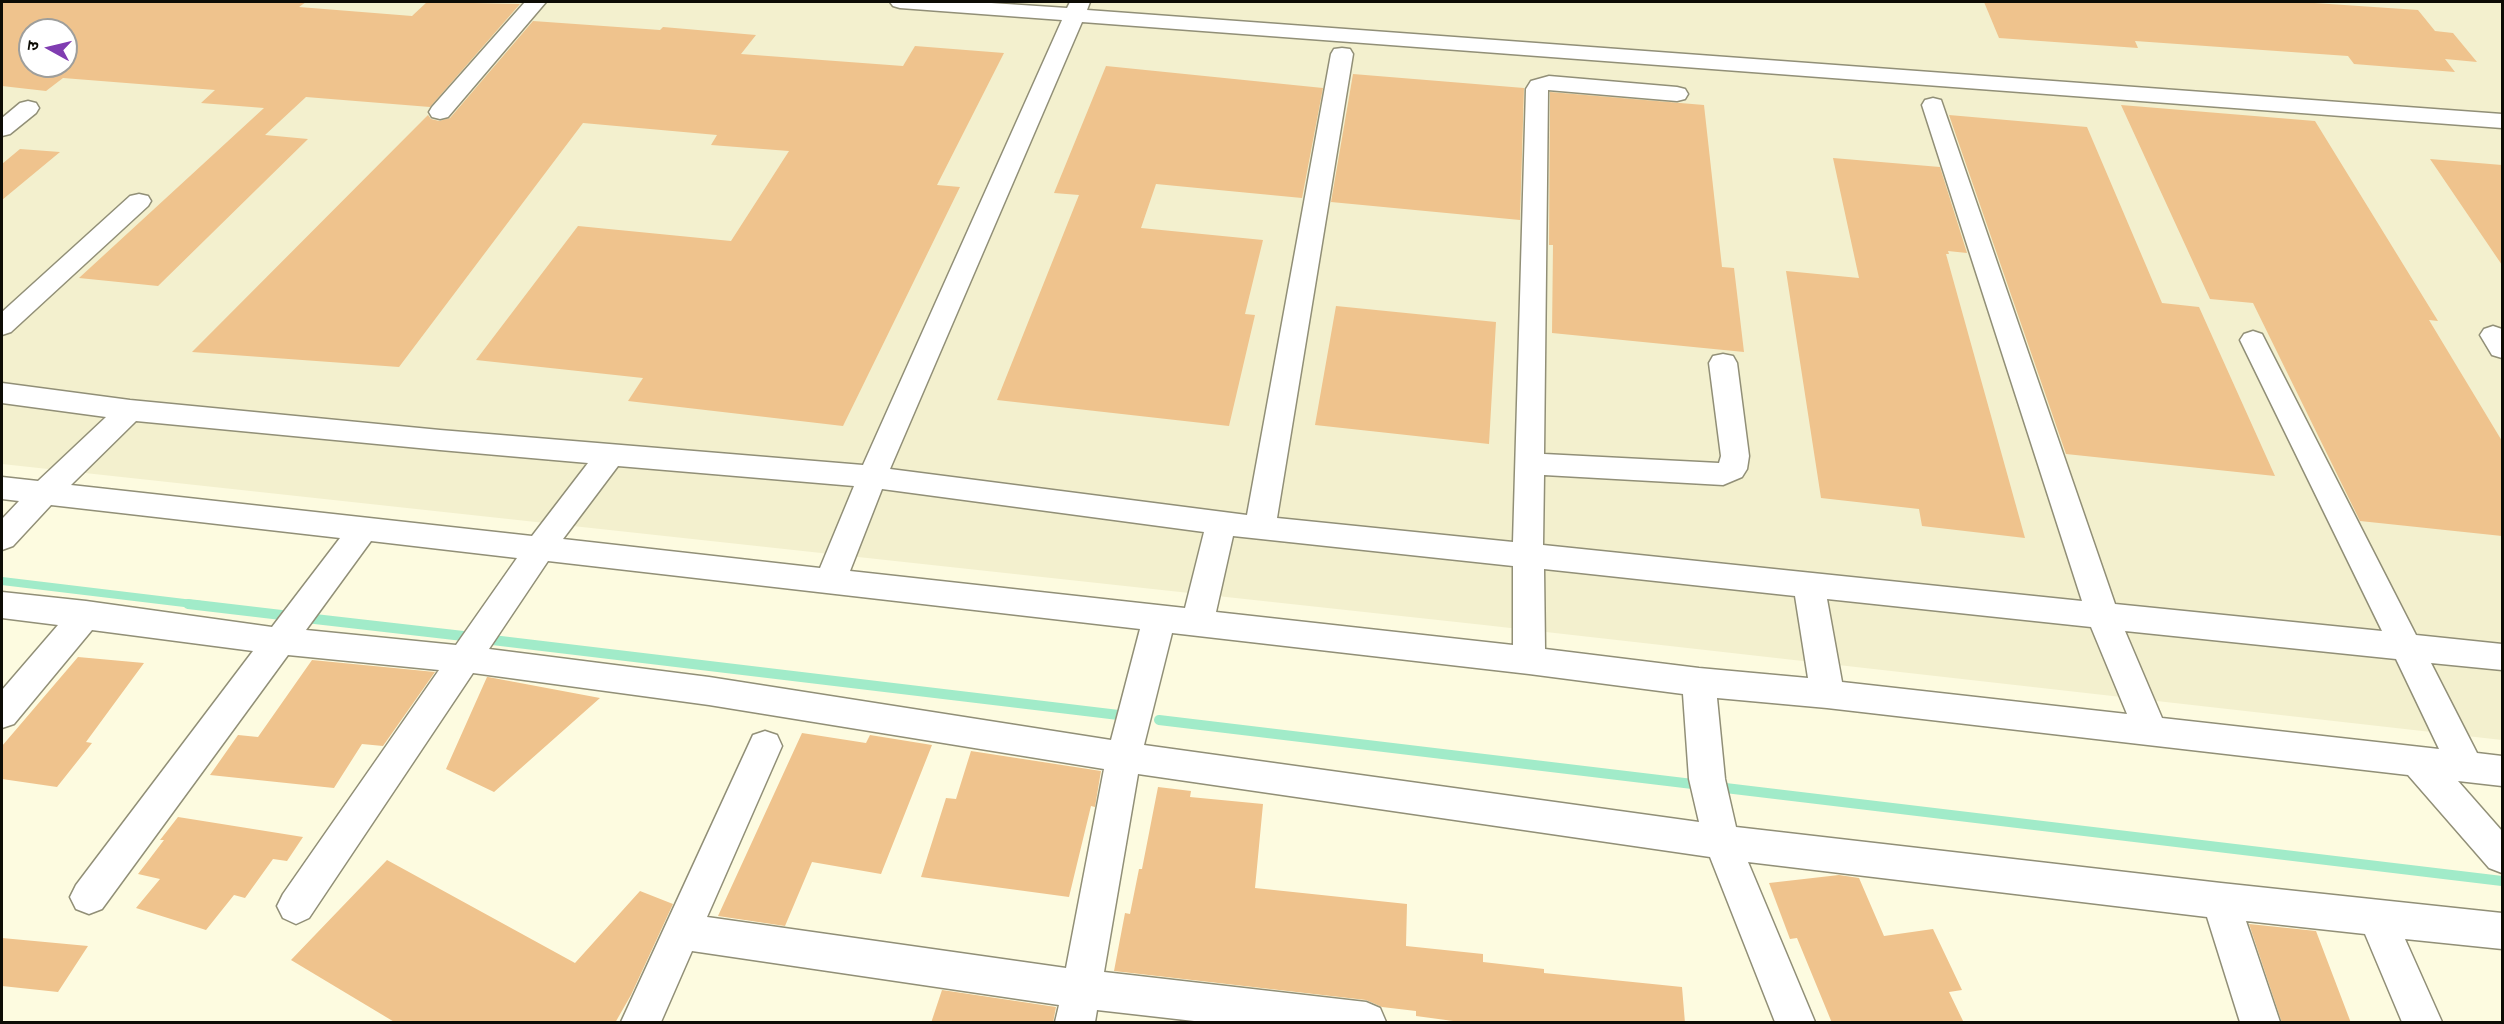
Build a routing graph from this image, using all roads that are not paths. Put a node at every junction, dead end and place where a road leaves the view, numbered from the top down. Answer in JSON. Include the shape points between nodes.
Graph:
{"nodes":[{"id":1,"x":536,"y":2,"type":"edge"},
{"id":2,"x":900,"y":2,"type":"edge"},
{"id":3,"x":1077,"y":8,"type":"edge"},
{"id":4,"x":1342,"y":54,"type":"dead end"},
{"id":5,"x":1677,"y":94,"type":"dead end"},
{"id":6,"x":1933,"y":105,"type":"dead end"},
{"id":7,"x":28,"y":108,"type":"dead end"},
{"id":8,"x":440,"y":112,"type":"dead end"},
{"id":9,"x":2502,"y":121,"type":"edge"},
{"id":10,"x":2,"y":129,"type":"edge"},
{"id":11,"x":139,"y":201,"type":"dead end"},
{"id":12,"x":2,"y":326,"type":"edge"},
{"id":13,"x":2253,"y":340,"type":"dead end"},
{"id":14,"x":1723,"y":363,"type":"dead end"},
{"id":15,"x":2,"y":393,"type":"edge"},
{"id":16,"x":130,"y":410,"type":"junction"},
{"id":17,"x":609,"y":456,"type":"junction"},
{"id":18,"x":1529,"y":464,"type":"junction"},
{"id":19,"x":872,"y":477,"type":"junction"},
{"id":20,"x":2,"y":488,"type":"edge"},
{"id":21,"x":43,"y":494,"type":"junction"},
{"id":22,"x":1221,"y":522,"type":"junction"},
{"id":23,"x":1260,"y":528,"type":"junction"},
{"id":24,"x":363,"y":529,"type":"junction"},
{"id":25,"x":2,"y":538,"type":"edge"},
{"id":26,"x":540,"y":549,"type":"junction"},
{"id":27,"x":1527,"y":556,"type":"junction"},
{"id":28,"x":830,"y":581,"type":"junction"},
{"id":29,"x":1809,"y":585,"type":"junction"},
{"id":30,"x":2,"y":605,"type":"edge"},
{"id":31,"x":2102,"y":614,"type":"junction"},
{"id":32,"x":86,"y":615,"type":"junction"},
{"id":33,"x":1159,"y":619,"type":"junction"},
{"id":34,"x":1198,"y":622,"type":"junction"},
{"id":35,"x":293,"y":624,"type":"junction"},
{"id":36,"x":475,"y":646,"type":"junction"},
{"id":37,"x":2406,"y":647,"type":"junction"},
{"id":38,"x":2502,"y":657,"type":"edge"},
{"id":39,"x":1529,"y":660,"type":"junction"},
{"id":40,"x":1699,"y":682,"type":"junction"},
{"id":41,"x":1827,"y":694,"type":"junction"},
{"id":42,"x":2,"y":714,"type":"edge"},
{"id":43,"x":2151,"y":731,"type":"junction"},
{"id":44,"x":765,"y":746,"type":"dead end"},
{"id":45,"x":1124,"y":757,"type":"junction"},
{"id":46,"x":2418,"y":762,"type":"junction"},
{"id":47,"x":2466,"y":767,"type":"junction"},
{"id":48,"x":2502,"y":771,"type":"edge"},
{"id":49,"x":1722,"y":842,"type":"junction"},
{"id":50,"x":2502,"y":856,"type":"edge"},
{"id":51,"x":89,"y":897,"type":"dead end"},
{"id":52,"x":2221,"y":901,"type":"junction"},
{"id":53,"x":296,"y":906,"type":"dead end"},
{"id":54,"x":2377,"y":918,"type":"junction"},
{"id":55,"x":2502,"y":931,"type":"edge"},
{"id":56,"x":683,"y":932,"type":"junction"},
{"id":57,"x":1078,"y":1006,"type":"edge"},
{"id":58,"x":641,"y":1023,"type":"edge"},
{"id":59,"x":1366,"y":1023,"type":"edge"},
{"id":60,"x":1795,"y":1023,"type":"edge"},
{"id":61,"x":2260,"y":1023,"type":"edge"},
{"id":62,"x":2422,"y":1023,"type":"edge"}],
"edges":[{"from":1,"to":8,"type":"street"},
{"from":2,"to":3,"type":"street"},
{"from":3,"to":9,"type":"street"},
{"from":3,"to":19,"type":"street"},
{"from":4,"to":23,"type":"street"},
{"from":5,"to":18,"type":"street","via":[[1549,83],[1537,89]]},
{"from":6,"to":31,"type":"street"},
{"from":7,"to":10,"type":"street"},
{"from":11,"to":12,"type":"street"},
{"from":13,"to":37,"type":"street"},
{"from":14,"to":18,"type":"street","via":[[1735,456],[1732,469],[1723,474]]},
{"from":15,"to":16,"type":"street"},
{"from":16,"to":17,"type":"street"},
{"from":16,"to":21,"type":"street"},
{"from":17,"to":19,"type":"street"},
{"from":17,"to":26,"type":"street"},
{"from":18,"to":27,"type":"street"},
{"from":19,"to":22,"type":"street"},
{"from":19,"to":28,"type":"street"},
{"from":20,"to":21,"type":"street"},
{"from":21,"to":24,"type":"street"},
{"from":21,"to":25,"type":"street"},
{"from":22,"to":23,"type":"street"},
{"from":22,"to":34,"type":"street"},
{"from":23,"to":27,"type":"street"},
{"from":24,"to":26,"type":"street"},
{"from":24,"to":35,"type":"street"},
{"from":26,"to":28,"type":"street"},
{"from":26,"to":36,"type":"street"},
{"from":27,"to":29,"type":"street"},
{"from":27,"to":39,"type":"street"},
{"from":28,"to":33,"type":"street"},
{"from":29,"to":31,"type":"street"},
{"from":29,"to":41,"type":"street"},
{"from":30,"to":32,"type":"street"},
{"from":31,"to":37,"type":"street"},
{"from":31,"to":43,"type":"street"},
{"from":32,"to":35,"type":"street"},
{"from":32,"to":42,"type":"street"},
{"from":33,"to":34,"type":"street"},
{"from":33,"to":45,"type":"street"},
{"from":34,"to":39,"type":"street"},
{"from":35,"to":36,"type":"street"},
{"from":35,"to":51,"type":"street"},
{"from":36,"to":45,"type":"street","via":[[763,699]]},
{"from":36,"to":53,"type":"street"},
{"from":37,"to":38,"type":"street"},
{"from":37,"to":47,"type":"street"},
{"from":39,"to":40,"type":"street"},
{"from":40,"to":41,"type":"street"},
{"from":40,"to":49,"type":"street","via":[[1710,792]]},
{"from":41,"to":43,"type":"street"},
{"from":43,"to":46,"type":"street"},
{"from":44,"to":56,"type":"street"},
{"from":45,"to":49,"type":"street"},
{"from":45,"to":57,"type":"street"},
{"from":46,"to":47,"type":"street"},
{"from":46,"to":50,"type":"street"},
{"from":47,"to":48,"type":"street"},
{"from":49,"to":52,"type":"street"},
{"from":49,"to":60,"type":"street"},
{"from":52,"to":54,"type":"street"},
{"from":52,"to":61,"type":"street"},
{"from":54,"to":55,"type":"street"},
{"from":54,"to":62,"type":"street"},
{"from":56,"to":57,"type":"street"},
{"from":56,"to":58,"type":"street"},
{"from":57,"to":59,"type":"street"}]}
